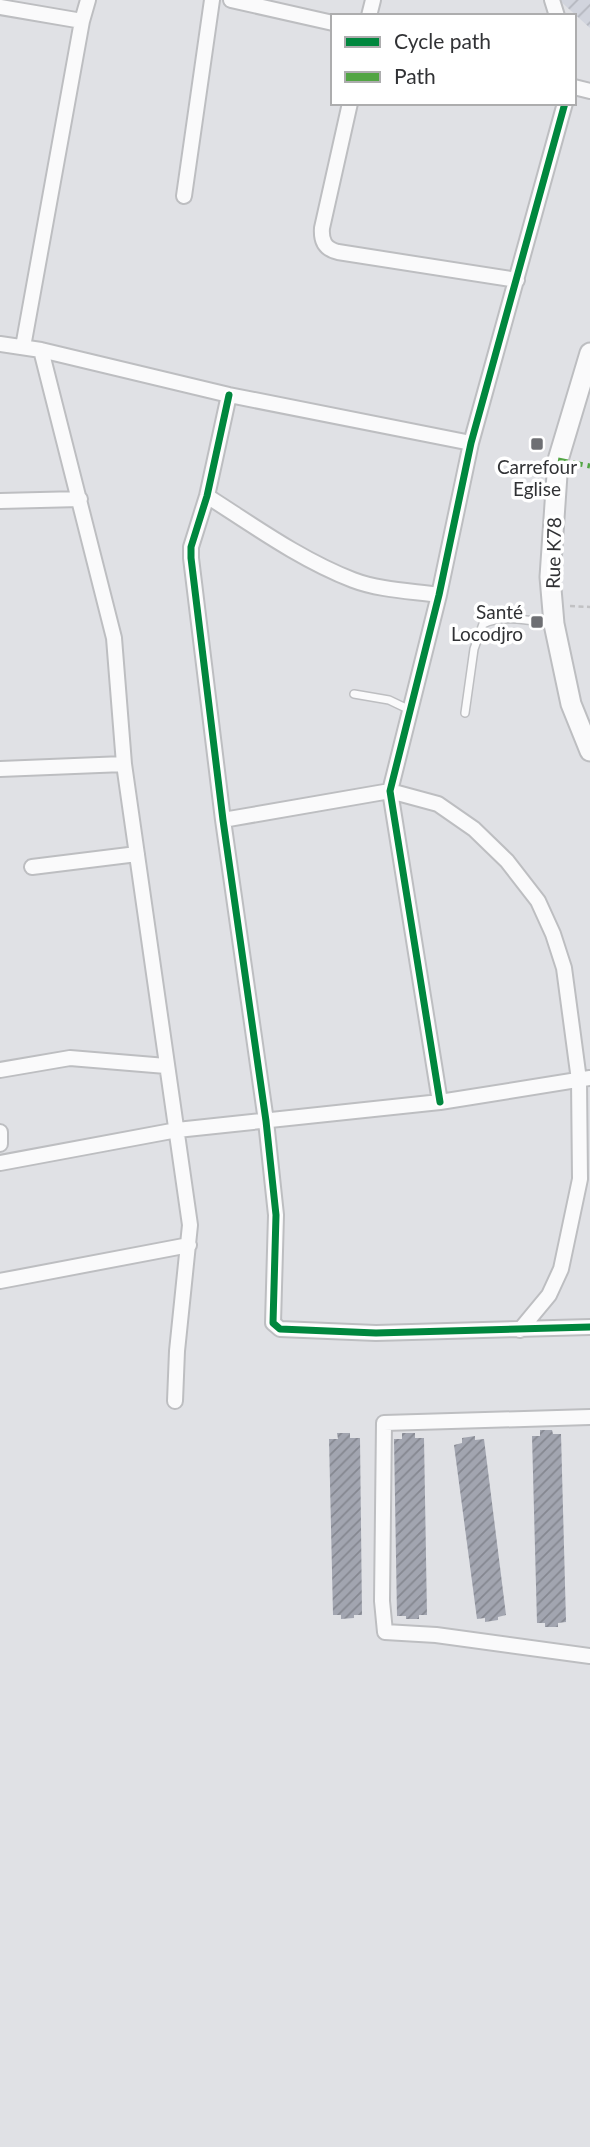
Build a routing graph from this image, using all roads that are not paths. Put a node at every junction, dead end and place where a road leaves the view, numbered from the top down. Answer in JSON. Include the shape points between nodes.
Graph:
{"nodes":[{"id":1,"x":88,"y":0,"type":"edge"},
{"id":2,"x":212,"y":0,"type":"edge"},
{"id":3,"x":231,"y":0,"type":"edge"},
{"id":4,"x":0,"y":7,"type":"edge"},
{"id":5,"x":82,"y":21,"type":"junction"},
{"id":6,"x":331,"y":23,"type":"edge"},
{"id":7,"x":350,"y":105,"type":"edge"},
{"id":8,"x":564,"y":105,"type":"edge"},
{"id":9,"x":184,"y":195,"type":"dead end"},
{"id":10,"x":517,"y":280,"type":"junction"},
{"id":11,"x":0,"y":344,"type":"edge"},
{"id":12,"x":23,"y":347,"type":"junction"},
{"id":13,"x":41,"y":350,"type":"junction"},
{"id":14,"x":590,"y":353,"type":"edge"},
{"id":15,"x":229,"y":395,"type":"junction"},
{"id":16,"x":471,"y":443,"type":"junction"},
{"id":17,"x":207,"y":496,"type":"junction"},
{"id":18,"x":80,"y":499,"type":"junction"},
{"id":19,"x":0,"y":501,"type":"edge"},
{"id":20,"x":439,"y":595,"type":"junction"},
{"id":21,"x":554,"y":624,"type":"junction"},
{"id":22,"x":354,"y":694,"type":"dead end"},
{"id":23,"x":410,"y":710,"type":"junction"},
{"id":24,"x":465,"y":713,"type":"dead end"},
{"id":25,"x":590,"y":751,"type":"edge"},
{"id":26,"x":124,"y":764,"type":"junction"},
{"id":27,"x":0,"y":769,"type":"edge"},
{"id":28,"x":390,"y":791,"type":"junction"},
{"id":29,"x":223,"y":820,"type":"junction"},
{"id":30,"x":137,"y":854,"type":"junction"},
{"id":31,"x":32,"y":867,"type":"dead end"},
{"id":32,"x":166,"y":1066,"type":"junction"},
{"id":33,"x":0,"y":1070,"type":"edge"},
{"id":34,"x":584,"y":1079,"type":"edge"},
{"id":35,"x":440,"y":1101,"type":"junction"},
{"id":36,"x":266,"y":1121,"type":"junction"},
{"id":37,"x":177,"y":1130,"type":"junction"},
{"id":38,"x":0,"y":1132,"type":"edge"},
{"id":39,"x":0,"y":1144,"type":"edge"},
{"id":40,"x":0,"y":1163,"type":"edge"},
{"id":41,"x":189,"y":1245,"type":"junction"},
{"id":42,"x":0,"y":1281,"type":"edge"},
{"id":43,"x":590,"y":1327,"type":"edge"},
{"id":44,"x":520,"y":1330,"type":"junction"},
{"id":45,"x":175,"y":1401,"type":"dead end"},
{"id":46,"x":590,"y":1417,"type":"edge"},
{"id":47,"x":590,"y":1656,"type":"edge"}],
"edges":[{"from":1,"to":5,"type":"street"},
{"from":2,"to":9,"type":"street"},
{"from":3,"to":6,"type":"street"},
{"from":4,"to":5,"type":"street"},
{"from":5,"to":12,"type":"street"},
{"from":7,"to":10,"type":"street","via":[[322,228],[325,246],[338,252]]},
{"from":8,"to":10,"type":"street"},
{"from":10,"to":16,"type":"street"},
{"from":11,"to":12,"type":"street"},
{"from":12,"to":13,"type":"street"},
{"from":13,"to":15,"type":"street"},
{"from":13,"to":18,"type":"street"},
{"from":14,"to":21,"type":"street","name":"Rue K78","via":[[558,460],[551,577]]},
{"from":15,"to":16,"type":"street"},
{"from":15,"to":17,"type":"street"},
{"from":16,"to":20,"type":"street"},
{"from":17,"to":20,"type":"street","via":[[295,551],[354,581]]},
{"from":17,"to":29,"type":"street","via":[[191,558]]},
{"from":18,"to":19,"type":"street"},
{"from":18,"to":26,"type":"street","via":[[114,638]]},
{"from":20,"to":23,"type":"street"},
{"from":21,"to":24,"type":"lane","via":[[511,620],[482,624]]},
{"from":21,"to":25,"type":"street","name":"Rue K78","via":[[571,704]]},
{"from":22,"to":23,"type":"lane","via":[[389,700]]},
{"from":23,"to":28,"type":"street"},
{"from":26,"to":27,"type":"street"},
{"from":26,"to":30,"type":"street"},
{"from":28,"to":29,"type":"street"},
{"from":28,"to":34,"type":"street","via":[[438,804],[474,829],[508,861],[538,901],[564,968]]},
{"from":28,"to":35,"type":"street"},
{"from":29,"to":36,"type":"street"},
{"from":30,"to":31,"type":"street"},
{"from":30,"to":32,"type":"street"},
{"from":32,"to":33,"type":"street","via":[[70,1058]]},
{"from":32,"to":37,"type":"street"},
{"from":34,"to":35,"type":"street"},
{"from":34,"to":44,"type":"street","via":[[580,1179],[568,1243],[549,1295]]},
{"from":35,"to":36,"type":"street"},
{"from":36,"to":37,"type":"street"},
{"from":36,"to":44,"type":"street","via":[[276,1215],[273,1319],[277,1327],[376,1333]]},
{"from":37,"to":40,"type":"street"},
{"from":37,"to":41,"type":"street"},
{"from":38,"to":39,"type":"street"},
{"from":41,"to":42,"type":"street"},
{"from":41,"to":45,"type":"street"},
{"from":43,"to":44,"type":"street"},
{"from":46,"to":47,"type":"street","via":[[384,1423],[382,1601],[385,1632]]}]}
